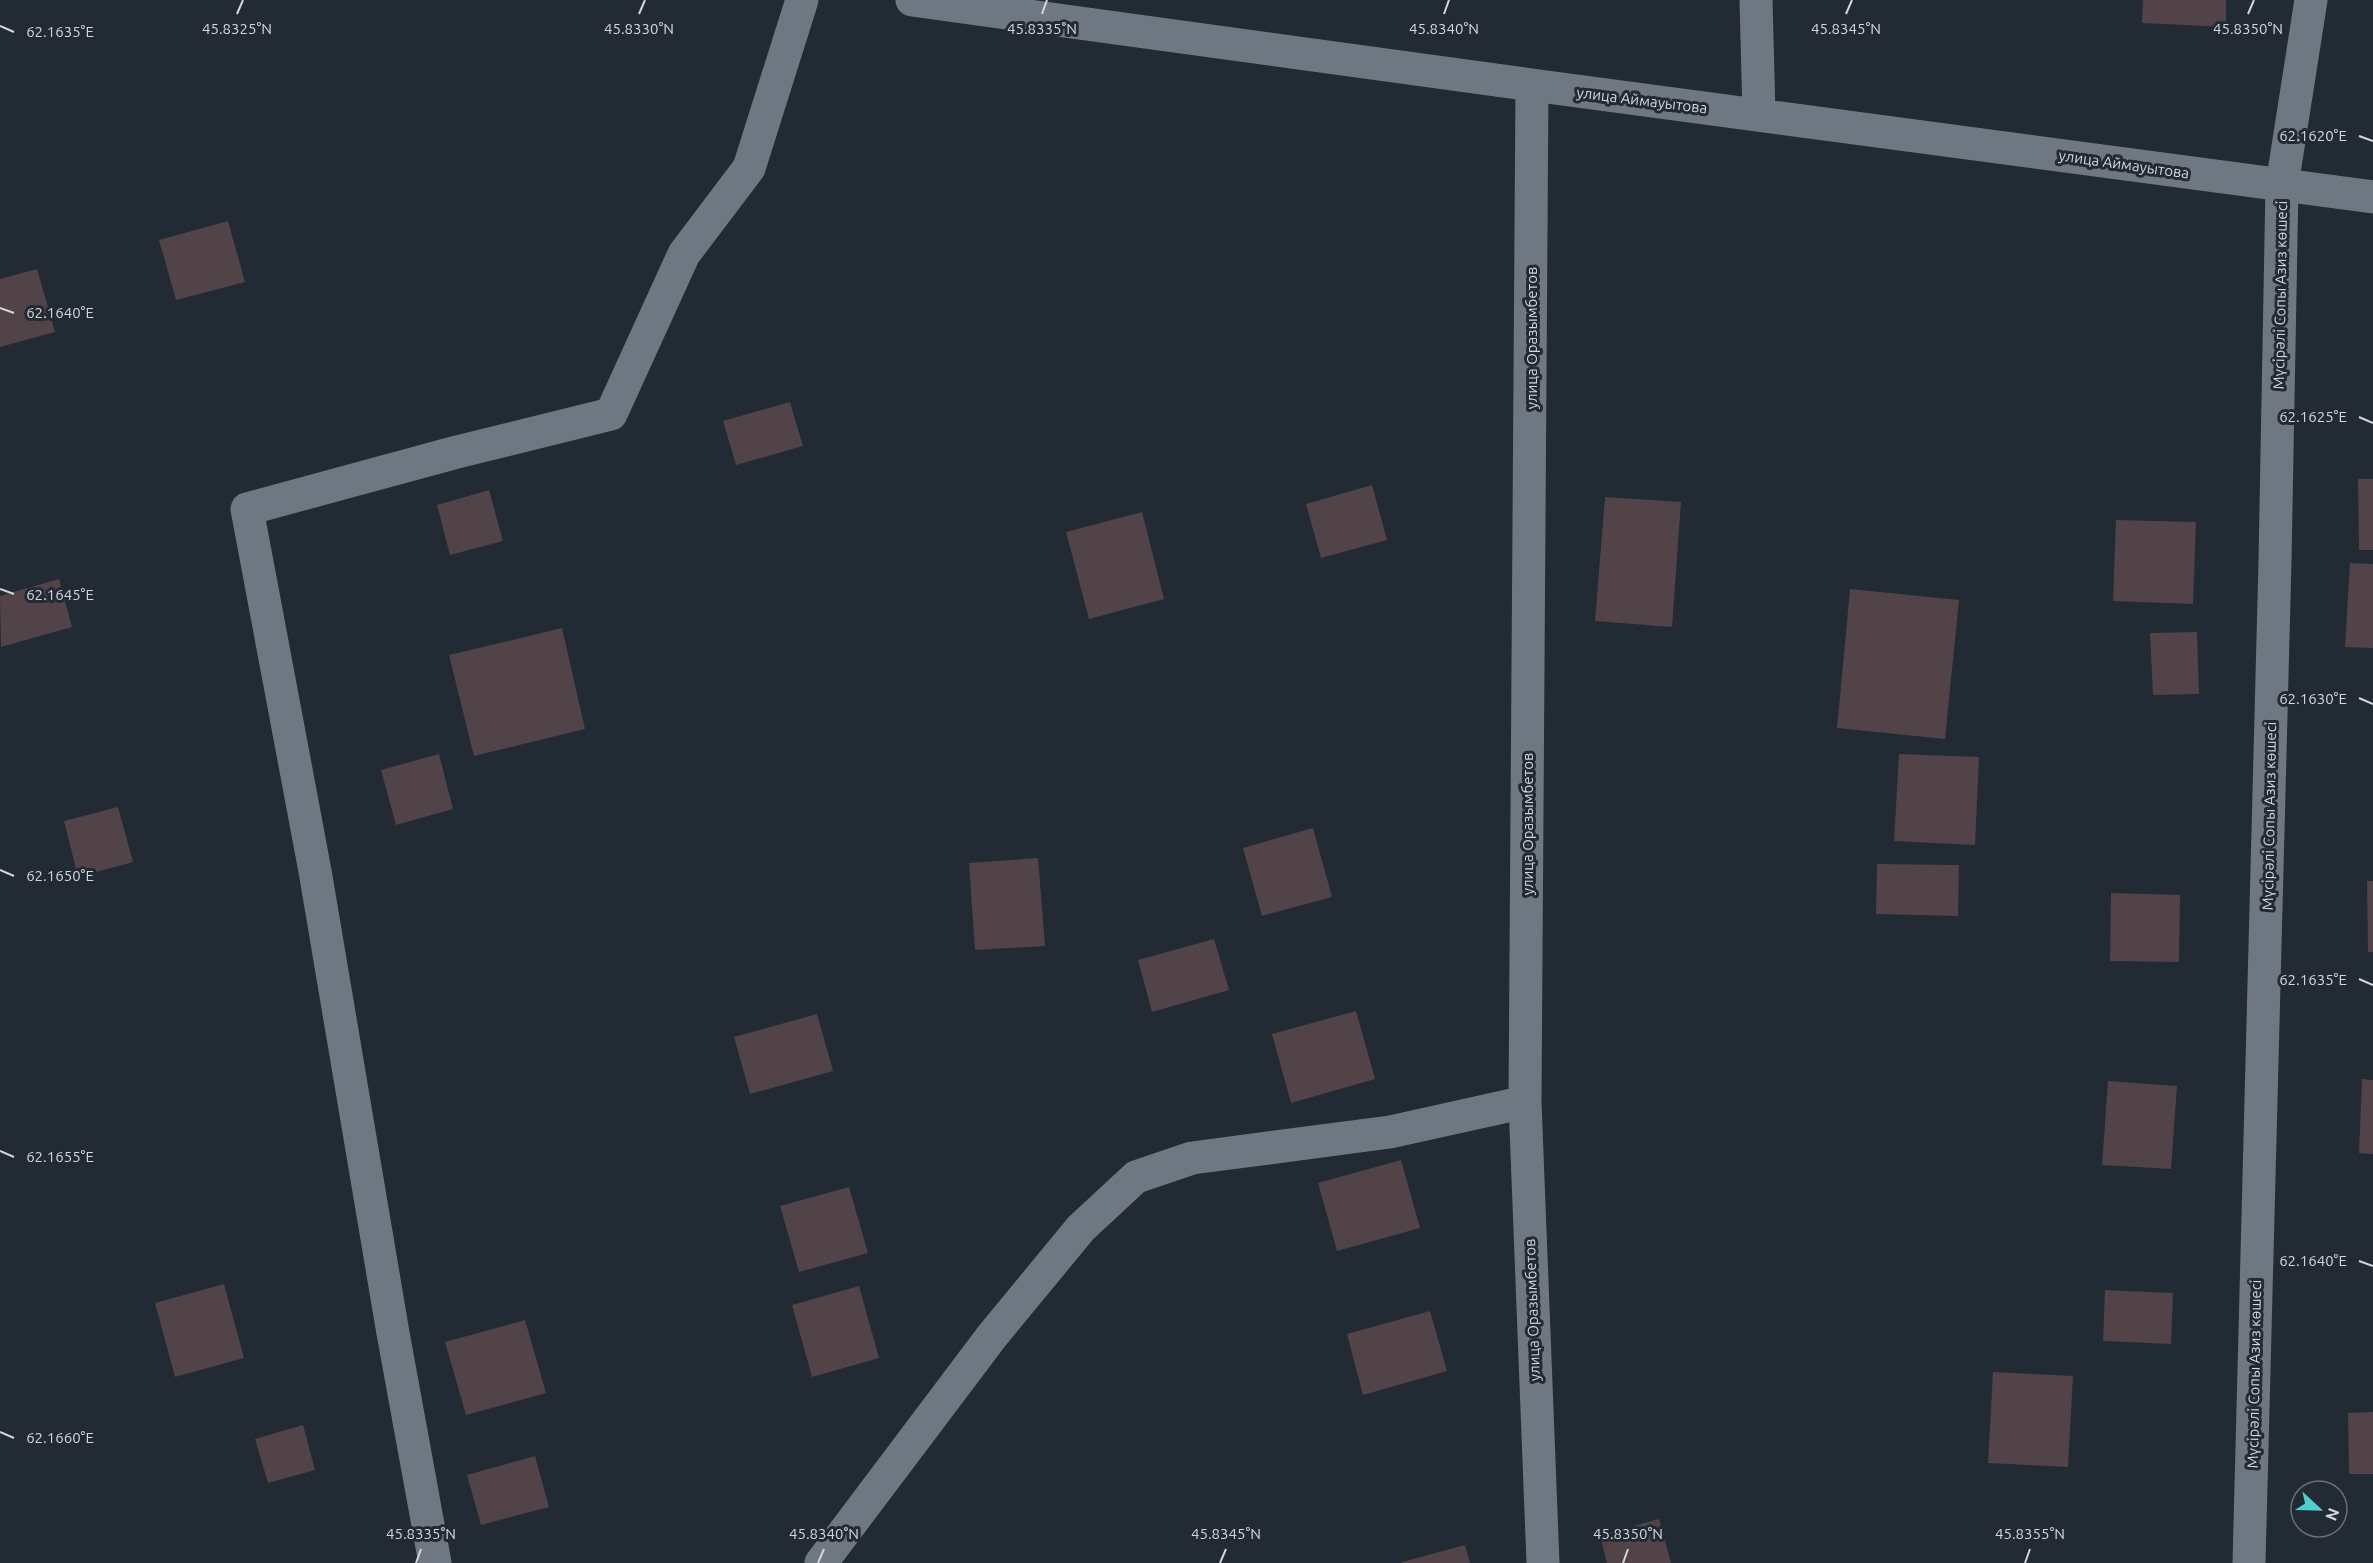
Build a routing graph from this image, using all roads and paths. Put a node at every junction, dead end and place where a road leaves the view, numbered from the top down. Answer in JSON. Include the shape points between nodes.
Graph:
{"nodes":[{"id":1,"x":802,"y":0,"type":"edge"},
{"id":2,"x":912,"y":0,"type":"edge"},
{"id":3,"x":1756,"y":0,"type":"edge"},
{"id":4,"x":2311,"y":0,"type":"edge"},
{"id":5,"x":1532,"y":85,"type":"junction"},
{"id":6,"x":1759,"y":115,"type":"junction"},
{"id":7,"x":2282,"y":185,"type":"junction"},
{"id":8,"x":2373,"y":197,"type":"edge"},
{"id":9,"x":1525,"y":1102,"type":"junction"},
{"id":10,"x":435,"y":1563,"type":"edge"},
{"id":11,"x":821,"y":1563,"type":"edge"},
{"id":12,"x":1544,"y":1563,"type":"edge"},
{"id":13,"x":2249,"y":1563,"type":"edge"}],
"edges":[{"from":1,"to":10,"type":"street","via":[[749,168],[684,254],[610,414],[247,509],[315,871]]},
{"from":2,"to":5,"type":"street","name":"улица Аймауытова"},
{"from":3,"to":6,"type":"street"},
{"from":4,"to":7,"type":"street","name":"Мүсірәлі Сопы Азиз көшесі"},
{"from":5,"to":6,"type":"street","name":"улица Аймауытова"},
{"from":5,"to":9,"type":"street","name":"улица Оразымбетов"},
{"from":6,"to":7,"type":"street","name":"улица Аймауытова"},
{"from":7,"to":8,"type":"street","name":"улица Аймауытова"},
{"from":7,"to":13,"type":"street","name":"Мүсірәлі Сопы Азиз көшесі"},
{"from":9,"to":11,"type":"street","via":[[1390,1132],[1192,1158],[1136,1177],[1080,1228],[992,1336]]},
{"from":9,"to":12,"type":"street","name":"улица Оразымбетов"}]}
